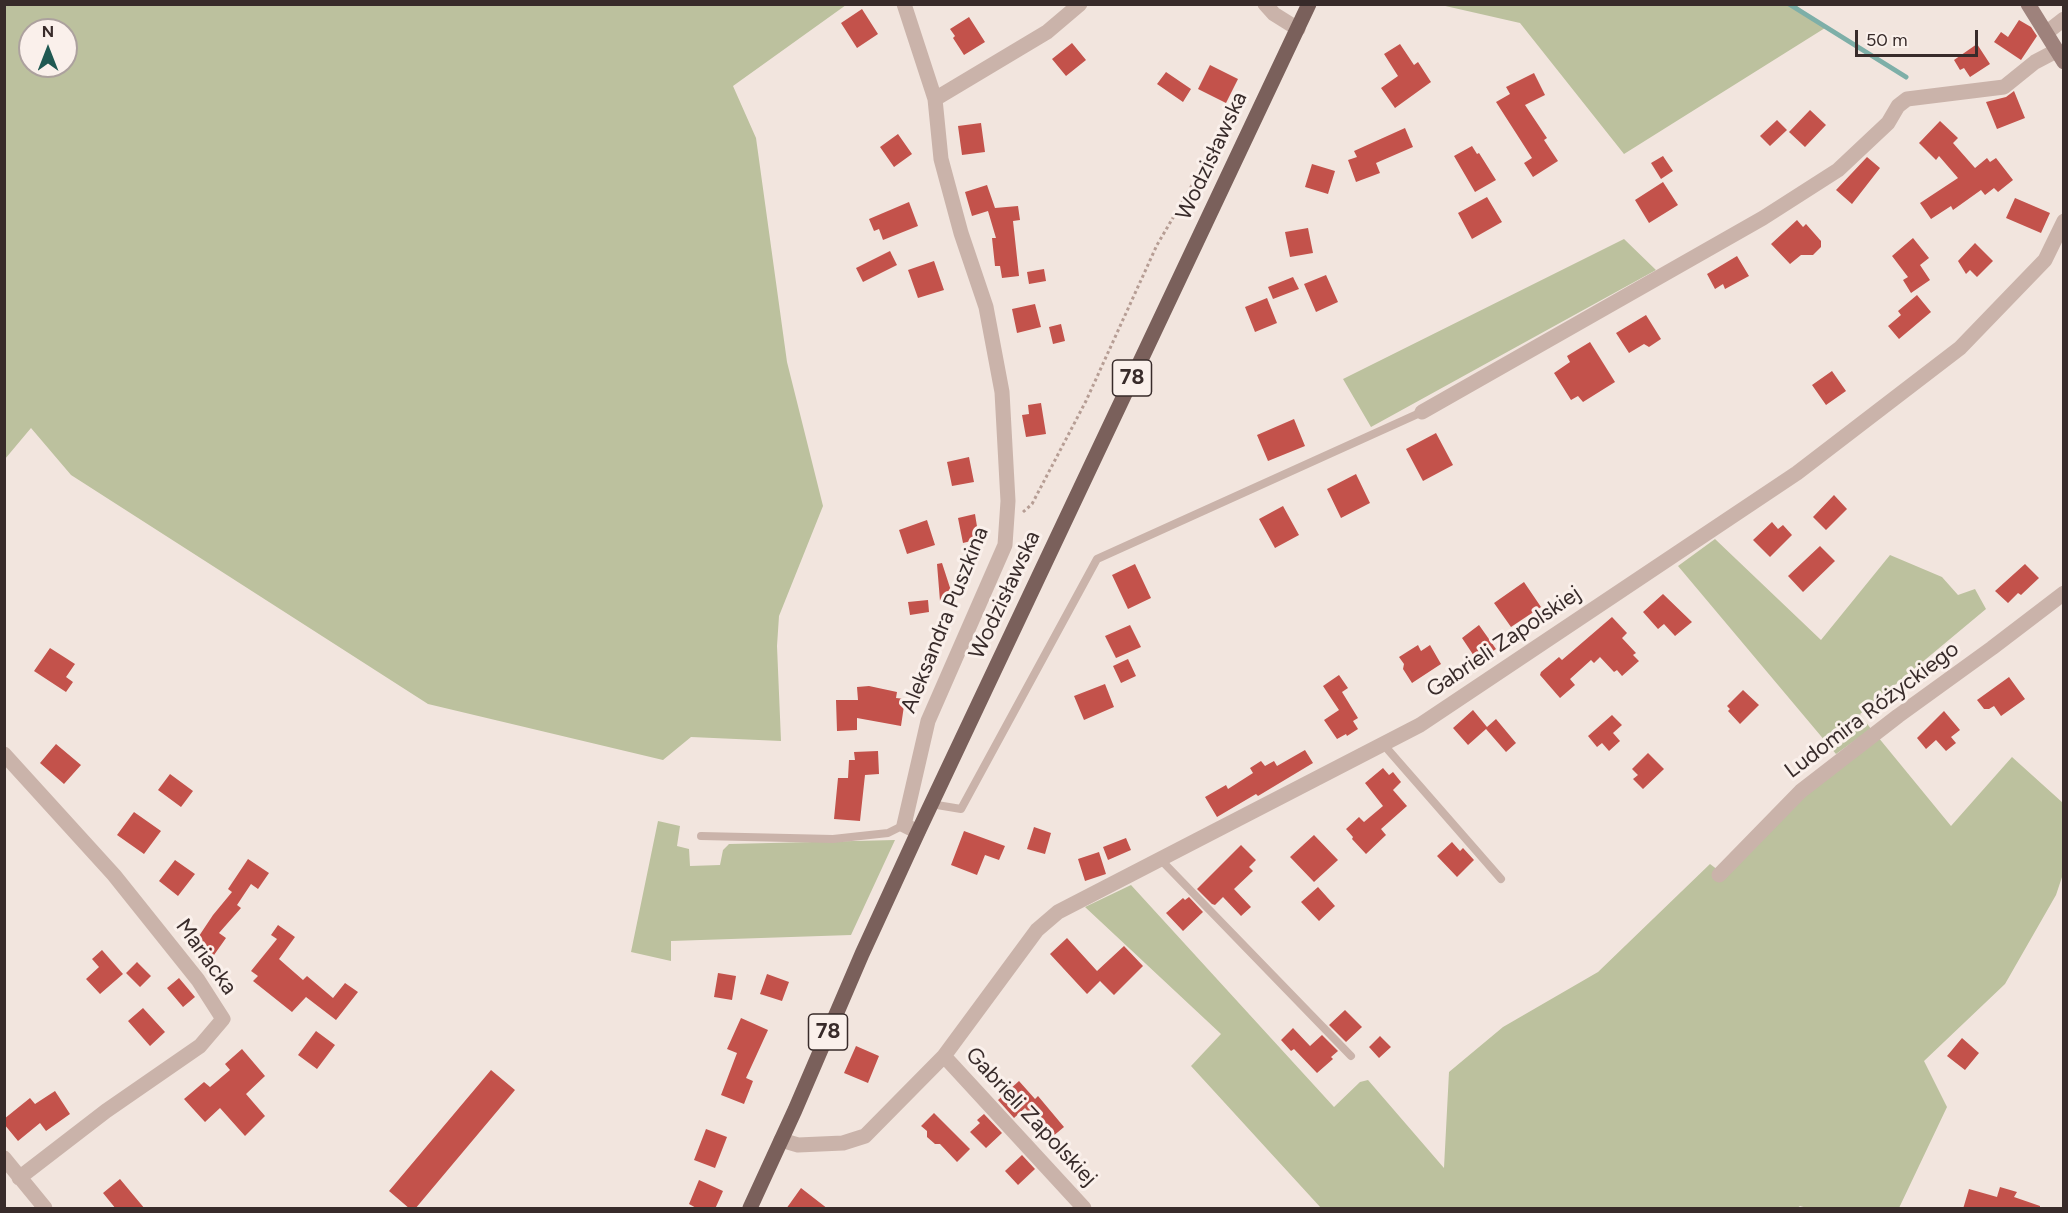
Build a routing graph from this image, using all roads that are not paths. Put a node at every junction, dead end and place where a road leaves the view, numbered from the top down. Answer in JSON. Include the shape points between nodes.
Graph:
{"nodes":[{"id":1,"x":904,"y":4,"type":"edge"},
{"id":2,"x":1080,"y":4,"type":"edge"},
{"id":3,"x":1265,"y":4,"type":"edge"},
{"id":4,"x":1309,"y":4,"type":"edge"},
{"id":5,"x":2028,"y":4,"type":"edge"},
{"id":6,"x":2064,"y":19,"type":"edge"},
{"id":7,"x":1298,"y":28,"type":"junction"},
{"id":8,"x":2046,"y":33,"type":"junction"},
{"id":9,"x":2060,"y":56,"type":"edge"},
{"id":10,"x":935,"y":99,"type":"junction"},
{"id":11,"x":2064,"y":221,"type":"edge"},
{"id":12,"x":1422,"y":412,"type":"joint"},
{"id":13,"x":2064,"y":593,"type":"edge"},
{"id":14,"x":1383,"y":744,"type":"junction"},
{"id":15,"x":4,"y":754,"type":"edge"},
{"id":16,"x":931,"y":804,"type":"junction"},
{"id":17,"x":911,"y":828,"type":"junction"},
{"id":18,"x":701,"y":836,"type":"dead end"},
{"id":19,"x":1160,"y":859,"type":"junction"},
{"id":20,"x":1719,"y":875,"type":"dead end"},
{"id":21,"x":1501,"y":879,"type":"dead end"},
{"id":22,"x":944,"y":1056,"type":"junction"},
{"id":23,"x":1351,"y":1056,"type":"dead end"},
{"id":24,"x":782,"y":1140,"type":"junction"},
{"id":25,"x":4,"y":1158,"type":"edge"},
{"id":26,"x":19,"y":1178,"type":"junction"},
{"id":27,"x":45,"y":1209,"type":"edge"},
{"id":28,"x":750,"y":1209,"type":"edge"},
{"id":29,"x":1084,"y":1209,"type":"edge"}],
"edges":[{"from":1,"to":10,"type":"street","name":"Aleksandra Puszkina"},
{"from":2,"to":10,"type":"street","via":[[1047,32]]},
{"from":3,"to":7,"type":"street"},
{"from":4,"to":7,"type":"main road","name":"Wodzisławska","number":"78"},
{"from":5,"to":8,"type":"street"},
{"from":6,"to":8,"type":"street"},
{"from":7,"to":16,"type":"main road","name":"Wodzisławska","number":"78"},
{"from":8,"to":9,"type":"street"},
{"from":9,"to":12,"type":"street","via":[[2035,62],[2004,87],[1907,99],[1888,123],[1838,170],[1763,218]]},
{"from":10,"to":17,"type":"street","name":"Aleksandra Puszkina","via":[[941,159],[986,307],[1002,392],[1008,523],[1005,545],[928,721]]},
{"from":11,"to":14,"type":"street","name":"Gabrieli Zapolskiej","via":[[2045,260],[1960,348],[1842,439],[1420,725]]},
{"from":12,"to":16,"type":"lane","via":[[1097,559],[962,809]]},
{"from":13,"to":20,"type":"street","name":"Ludomira Różyckiego","via":[[1801,791]]},
{"from":14,"to":19,"type":"street","name":"Gabrieli Zapolskiej"},
{"from":14,"to":21,"type":"lane"},
{"from":15,"to":26,"type":"street","name":"Mariacka","via":[[121,883],[198,980],[223,1019],[200,1046]]},
{"from":16,"to":17,"type":"main road","name":"Wodzisławska","number":"78"},
{"from":17,"to":18,"type":"lane","via":[[833,839]]},
{"from":17,"to":24,"type":"main road","name":"Wodzisławska","number":"78"},
{"from":19,"to":22,"type":"street","name":"Gabrieli Zapolskiej","via":[[1077,901],[1037,930]]},
{"from":19,"to":23,"type":"lane"},
{"from":22,"to":24,"type":"street","name":"Gabrieli Zapolskiej","via":[[864,1136],[843,1143],[798,1146]]},
{"from":22,"to":29,"type":"street","name":"Gabrieli Zapolskiej"},
{"from":24,"to":28,"type":"main road","name":"Wodzisławska","number":"78"},
{"from":25,"to":26,"type":"street"},
{"from":26,"to":27,"type":"street"}]}
